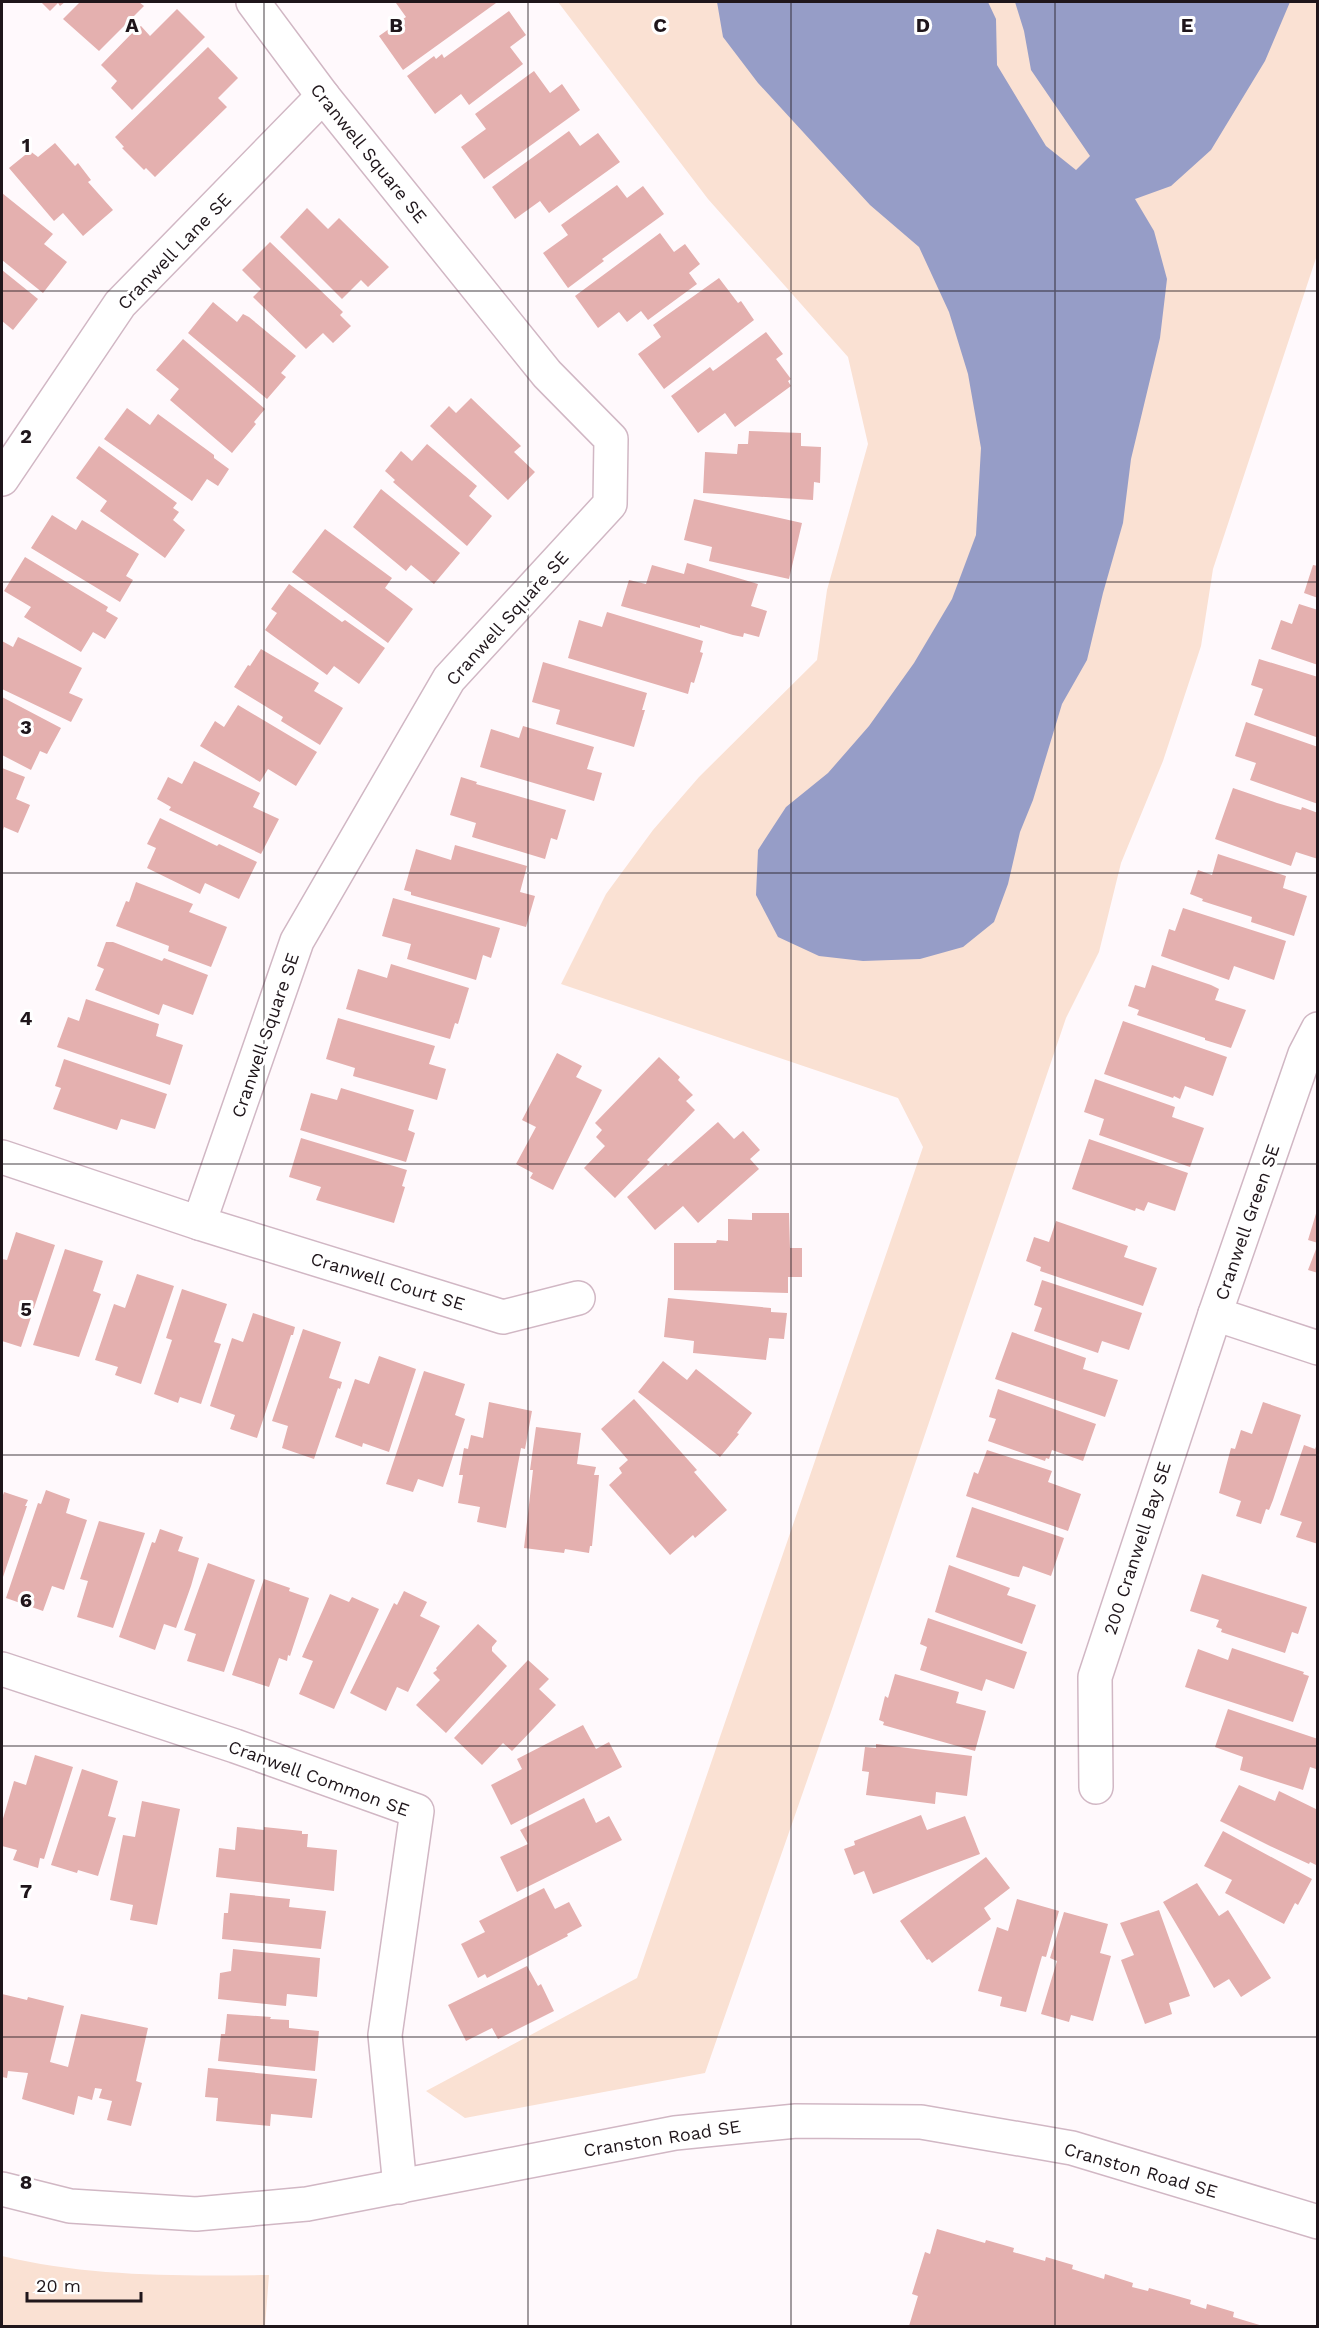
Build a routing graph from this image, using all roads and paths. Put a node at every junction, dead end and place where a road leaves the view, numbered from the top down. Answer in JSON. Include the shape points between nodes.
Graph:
{"nodes":[{"id":1,"x":253,"y":2,"type":"edge"},
{"id":2,"x":323,"y":96,"type":"junction"},
{"id":3,"x":2,"y":479,"type":"edge"},
{"id":4,"x":1317,"y":1029,"type":"edge"},
{"id":5,"x":2,"y":1157,"type":"edge"},
{"id":6,"x":199,"y":1222,"type":"junction"},
{"id":7,"x":578,"y":1298,"type":"dead end"},
{"id":8,"x":1215,"y":1314,"type":"junction"},
{"id":9,"x":1317,"y":1348,"type":"edge"},
{"id":10,"x":2,"y":1669,"type":"edge"},
{"id":11,"x":1096,"y":1787,"type":"dead end"},
{"id":12,"x":400,"y":2187,"type":"junction"},
{"id":13,"x":2,"y":2189,"type":"edge"},
{"id":14,"x":1317,"y":2222,"type":"edge"}],
"edges":[{"from":1,"to":2,"type":"street","name":"Cranwell Square SE"},
{"from":2,"to":3,"type":"street","name":"Cranwell Lane SE","via":[[120,304]]},
{"from":2,"to":6,"type":"street","name":"Cranwell Square SE","via":[[547,374],[611,439],[610,504],[449,680],[297,941]]},
{"from":4,"to":8,"type":"street","name":"Cranwell Green SE"},
{"from":5,"to":6,"type":"street"},
{"from":6,"to":7,"type":"street","name":"Cranwell Court SE","via":[[503,1317]]},
{"from":8,"to":9,"type":"street","name":"Cranwell Green SE"},
{"from":8,"to":11,"type":"street","name":"200 Cranwell Bay SE","via":[[1095,1677]]},
{"from":10,"to":12,"type":"street","name":"Cranwell Common SE","via":[[417,1811],[385,2035]]},
{"from":12,"to":13,"type":"street","name":"Cranston Road SE","via":[[307,2204],[196,2214],[70,2206]]},
{"from":12,"to":14,"type":"street","name":"Cranston Road SE","via":[[720,2127],[796,2121],[921,2122],[1072,2148]]}]}
